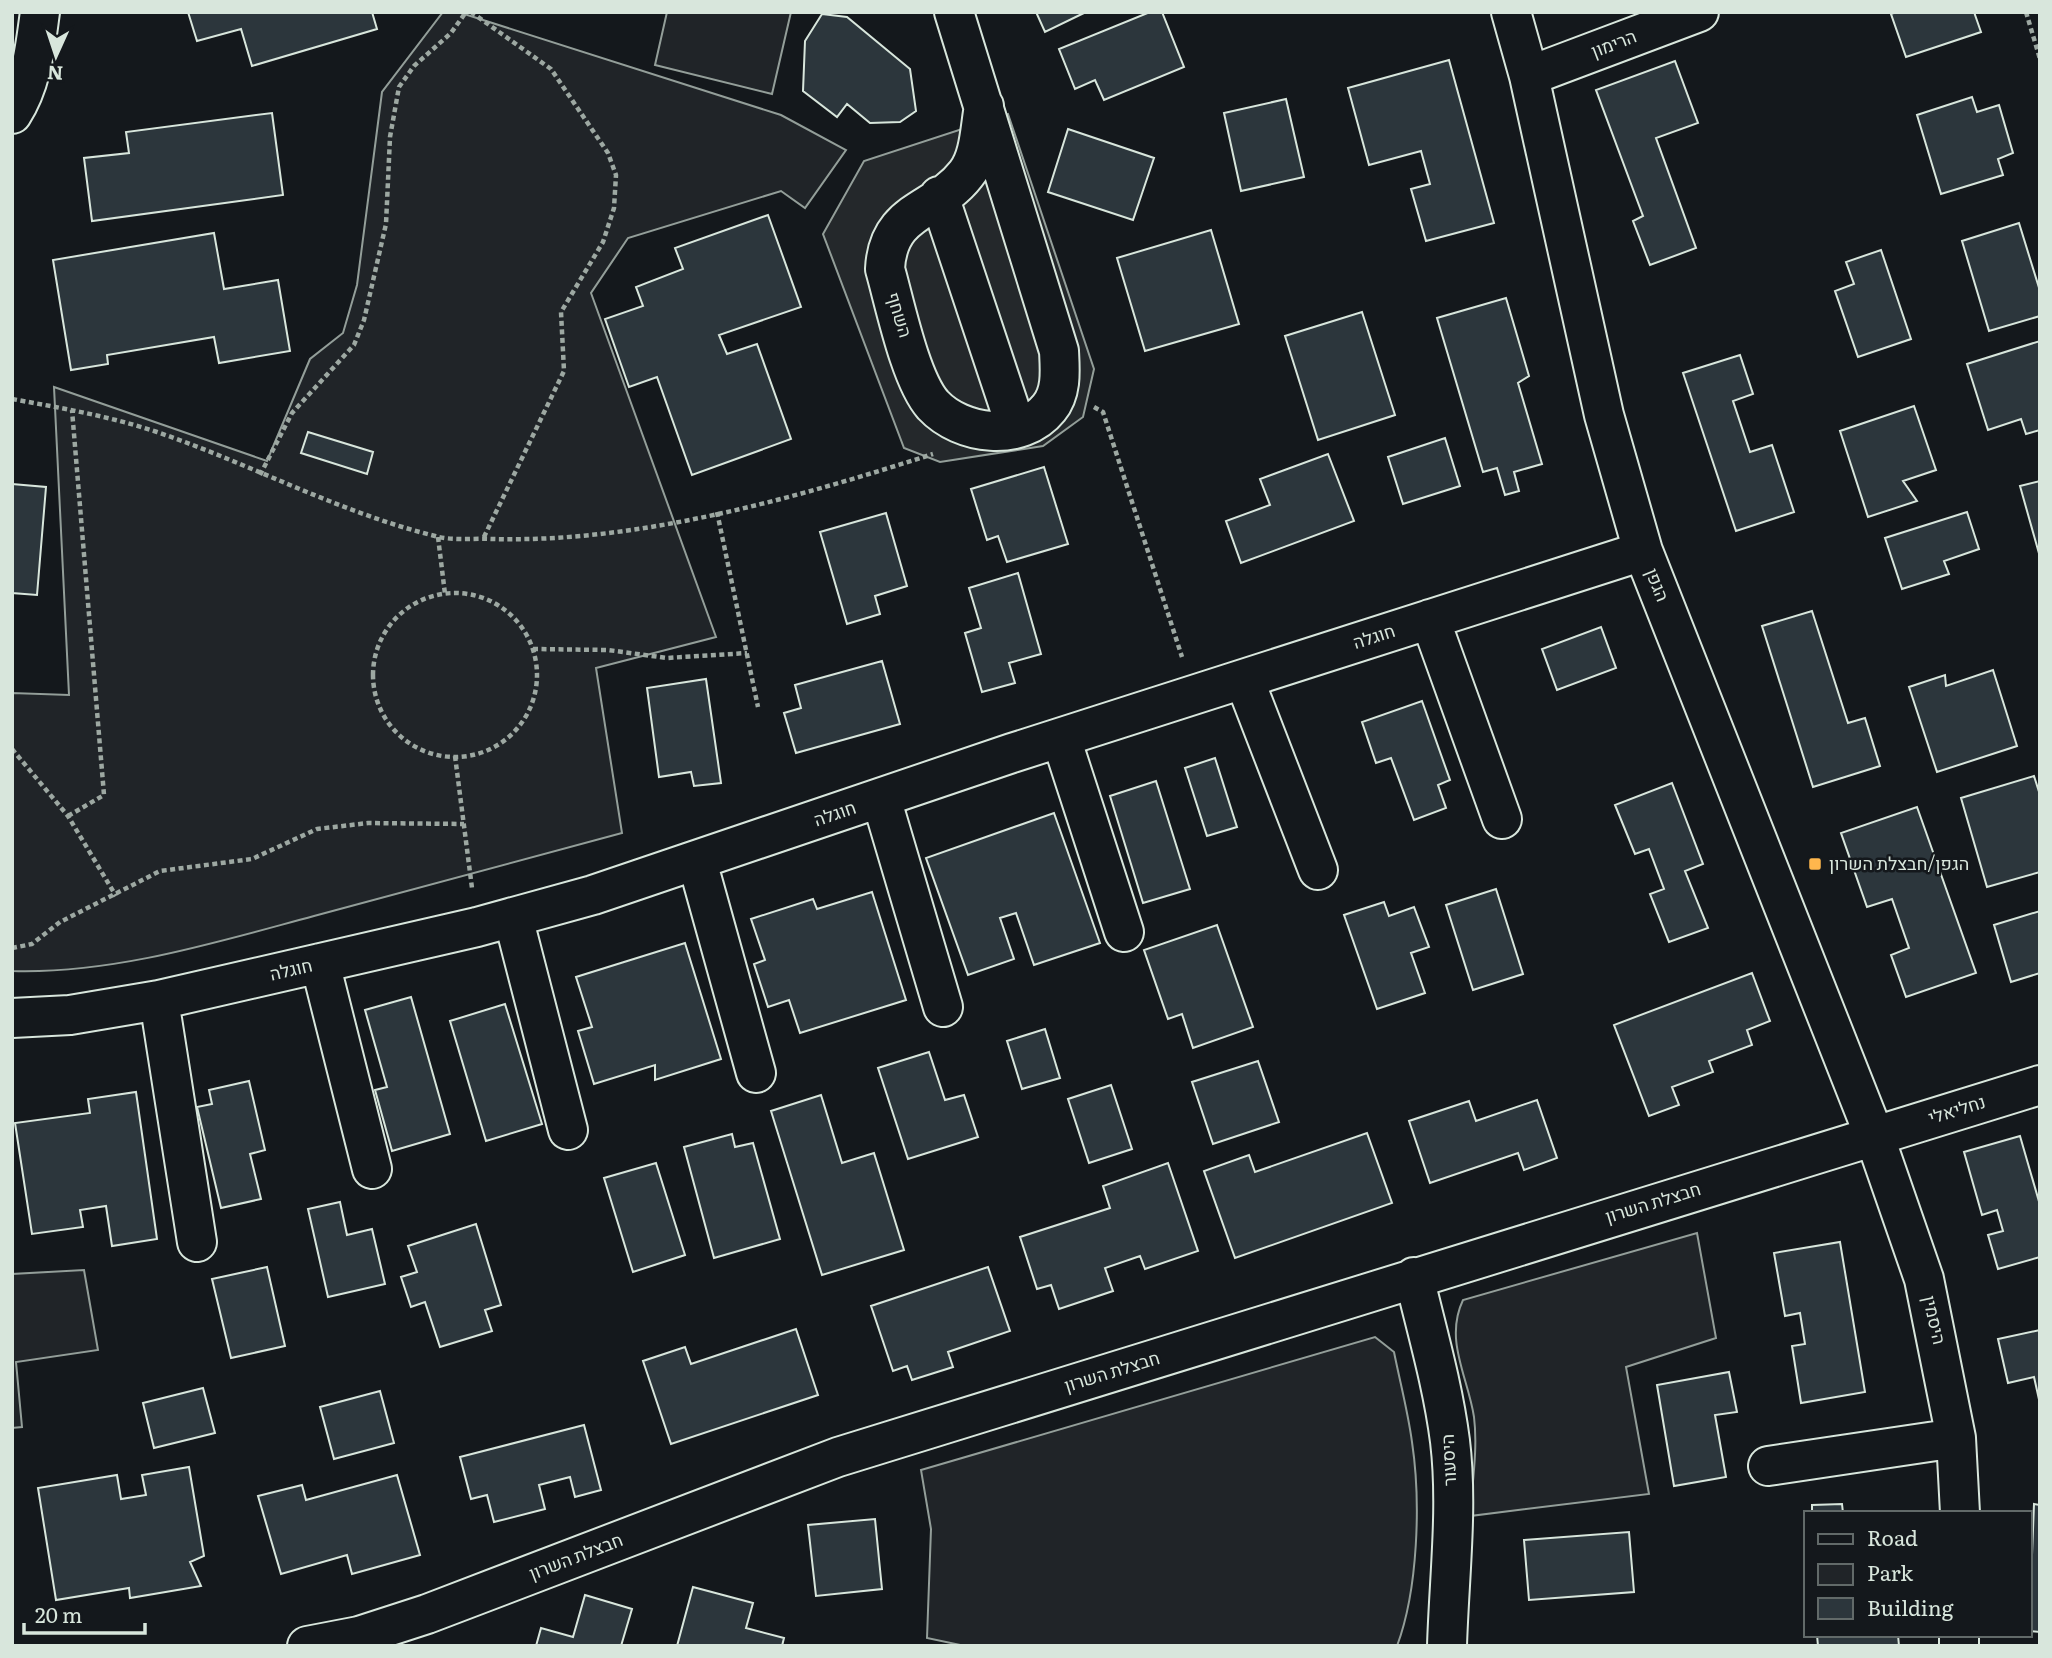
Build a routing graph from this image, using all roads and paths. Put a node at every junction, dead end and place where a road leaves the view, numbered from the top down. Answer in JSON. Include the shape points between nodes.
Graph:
{"nodes":[{"id":1,"x":40,"y":12,"type":"edge"},
{"id":2,"x":466,"y":12,"type":"edge"},
{"id":3,"x":471,"y":12,"type":"edge"},
{"id":4,"x":954,"y":12,"type":"edge"},
{"id":5,"x":1511,"y":12,"type":"edge"},
{"id":6,"x":1699,"y":12,"type":"edge"},
{"id":7,"x":2026,"y":12,"type":"edge"},
{"id":8,"x":2040,"y":59,"type":"edge"},
{"id":9,"x":1529,"y":76,"type":"junction"},
{"id":10,"x":984,"y":106,"type":"junction"},
{"id":11,"x":12,"y":114,"type":"edge"},
{"id":12,"x":939,"y":196,"type":"junction"},
{"id":13,"x":1060,"y":384,"type":"junction"},
{"id":14,"x":12,"y":399,"type":"edge"},
{"id":15,"x":72,"y":410,"type":"junction"},
{"id":16,"x":1016,"y":427,"type":"junction"},
{"id":17,"x":940,"y":451,"type":"dead end"},
{"id":18,"x":260,"y":475,"type":"junction"},
{"id":19,"x":717,"y":512,"type":"junction"},
{"id":20,"x":438,"y":537,"type":"junction"},
{"id":21,"x":483,"y":538,"type":"junction"},
{"id":22,"x":1643,"y":551,"type":"junction"},
{"id":23,"x":445,"y":594,"type":"junction"},
{"id":24,"x":1430,"y":619,"type":"junction"},
{"id":25,"x":533,"y":649,"type":"junction"},
{"id":26,"x":747,"y":653,"type":"junction"},
{"id":27,"x":1244,"y":679,"type":"junction"},
{"id":28,"x":1194,"y":695,"type":"junction"},
{"id":29,"x":758,"y":707,"type":"dead end"},
{"id":30,"x":1061,"y":738,"type":"junction"},
{"id":31,"x":12,"y":749,"type":"edge"},
{"id":32,"x":454,"y":757,"type":"junction"},
{"id":33,"x":881,"y":798,"type":"junction"},
{"id":34,"x":68,"y":816,"type":"junction"},
{"id":35,"x":1502,"y":819,"type":"dead end"},
{"id":36,"x":464,"y":824,"type":"junction"},
{"id":37,"x":697,"y":861,"type":"junction"},
{"id":38,"x":1318,"y":870,"type":"dead end"},
{"id":39,"x":116,"y":896,"type":"junction"},
{"id":40,"x":513,"y":917,"type":"junction"},
{"id":41,"x":477,"y":927,"type":"junction"},
{"id":42,"x":1124,"y":932,"type":"dead end"},
{"id":43,"x":12,"y":948,"type":"edge"},
{"id":44,"x":320,"y":964,"type":"junction"},
{"id":45,"x":159,"y":1000,"type":"junction"},
{"id":46,"x":943,"y":1007,"type":"dead end"},
{"id":47,"x":12,"y":1018,"type":"edge"},
{"id":48,"x":757,"y":1073,"type":"dead end"},
{"id":49,"x":2040,"y":1085,"type":"edge"},
{"id":50,"x":568,"y":1130,"type":"dead end"},
{"id":51,"x":1874,"y":1135,"type":"junction"},
{"id":52,"x":372,"y":1169,"type":"dead end"},
{"id":53,"x":197,"y":1242,"type":"dead end"},
{"id":54,"x":1414,"y":1278,"type":"junction"},
{"id":55,"x":1956,"y":1438,"type":"junction"},
{"id":56,"x":1768,"y":1466,"type":"dead end"},
{"id":57,"x":1960,"y":1511,"type":"edge"},
{"id":58,"x":352,"y":1641,"type":"edge"},
{"id":59,"x":307,"y":1646,"type":"edge"},
{"id":60,"x":1447,"y":1646,"type":"edge"}],
"edges":[{"from":1,"to":11,"type":"street","via":[[33,61]]},
{"from":2,"to":18,"type":"path","via":[[399,87],[390,136],[386,224],[354,345],[292,413]]},
{"from":3,"to":21,"type":"path","via":[[551,69],[608,153],[616,175],[614,208],[603,242],[561,312],[564,371]]},
{"from":4,"to":10,"type":"street","name":"השחף"},
{"from":5,"to":9,"type":"street","name":"הגפן"},
{"from":6,"to":9,"type":"street","name":"הרימון"},
{"from":7,"to":8,"type":"path"},
{"from":9,"to":22,"type":"street","name":"הגפן","via":[[1604,415]]},
{"from":10,"to":12,"type":"street","name":"השחף","via":[[968,172]]},
{"from":10,"to":13,"type":"street","name":"השחף","via":[[1059,351]]},
{"from":12,"to":16,"type":"street"},
{"from":12,"to":16,"type":"street","name":"השחף","via":[[896,228],[886,249],[884,268],[920,384],[932,404],[951,421],[975,429]]},
{"from":13,"to":16,"type":"street","name":"השחף","via":[[1049,408]]},
{"from":13,"to":28,"type":"path","via":[[1103,412]]},
{"from":14,"to":15,"type":"path"},
{"from":15,"to":18,"type":"path","via":[[159,433]]},
{"from":15,"to":34,"type":"path","via":[[104,795]]},
{"from":17,"to":19,"type":"path","via":[[838,484]]},
{"from":18,"to":20,"type":"path","via":[[349,511]]},
{"from":19,"to":21,"type":"path","via":[[541,540]]},
{"from":19,"to":26,"type":"path"},
{"from":20,"to":21,"type":"path"},
{"from":20,"to":23,"type":"path"},
{"from":22,"to":24,"type":"street","name":"חוגלה"},
{"from":22,"to":51,"type":"street","name":"הגפן"},
{"from":23,"to":25,"type":"path","via":[[473,595],[499,606],[520,624]]},
{"from":23,"to":32,"type":"path","via":[[420,601],[398,616],[382,637],[374,662],[373,688],[381,713],[397,734],[419,749]]},
{"from":24,"to":27,"type":"street","name":"חוגלה"},
{"from":24,"to":35,"type":"street"},
{"from":25,"to":26,"type":"path","via":[[667,657]]},
{"from":25,"to":32,"type":"path","via":[[537,676],[532,705],[518,728],[496,747]]},
{"from":26,"to":29,"type":"path"},
{"from":27,"to":28,"type":"street","name":"חוגלה"},
{"from":27,"to":38,"type":"street"},
{"from":28,"to":30,"type":"street","name":"חוגלה"},
{"from":30,"to":33,"type":"street","name":"חוגלה"},
{"from":30,"to":42,"type":"street"},
{"from":31,"to":34,"type":"path"},
{"from":32,"to":36,"type":"path"},
{"from":33,"to":37,"type":"street","name":"חוגלה"},
{"from":33,"to":46,"type":"street"},
{"from":34,"to":39,"type":"path"},
{"from":36,"to":39,"type":"path","via":[[368,823],[317,829],[252,859],[160,871]]},
{"from":36,"to":41,"type":"path"},
{"from":37,"to":40,"type":"street","name":"חוגלה"},
{"from":37,"to":48,"type":"street"},
{"from":39,"to":43,"type":"path","via":[[60,922],[32,944]]},
{"from":40,"to":41,"type":"street","name":"חוגלה"},
{"from":40,"to":50,"type":"street"},
{"from":41,"to":44,"type":"street","name":"חוגלה"},
{"from":44,"to":45,"type":"street","name":"חוגלה"},
{"from":44,"to":52,"type":"street"},
{"from":45,"to":47,"type":"street","name":"חוגלה","via":[[70,1015]]},
{"from":45,"to":53,"type":"street"},
{"from":49,"to":51,"type":"street","name":"נחליאלי"},
{"from":51,"to":54,"type":"street","name":"חבצלת השרון"},
{"from":51,"to":55,"type":"street","name":"היסמין","via":[[1924,1279]]},
{"from":54,"to":58,"type":"street","name":"חבצלת השרון","via":[[838,1457]]},
{"from":54,"to":60,"type":"street","name":"היסעור","via":[[1450,1443]]},
{"from":55,"to":56,"type":"street"},
{"from":55,"to":57,"type":"street","name":"היסמין"},
{"from":58,"to":59,"type":"street","name":"חבצלת השרון"}]}
